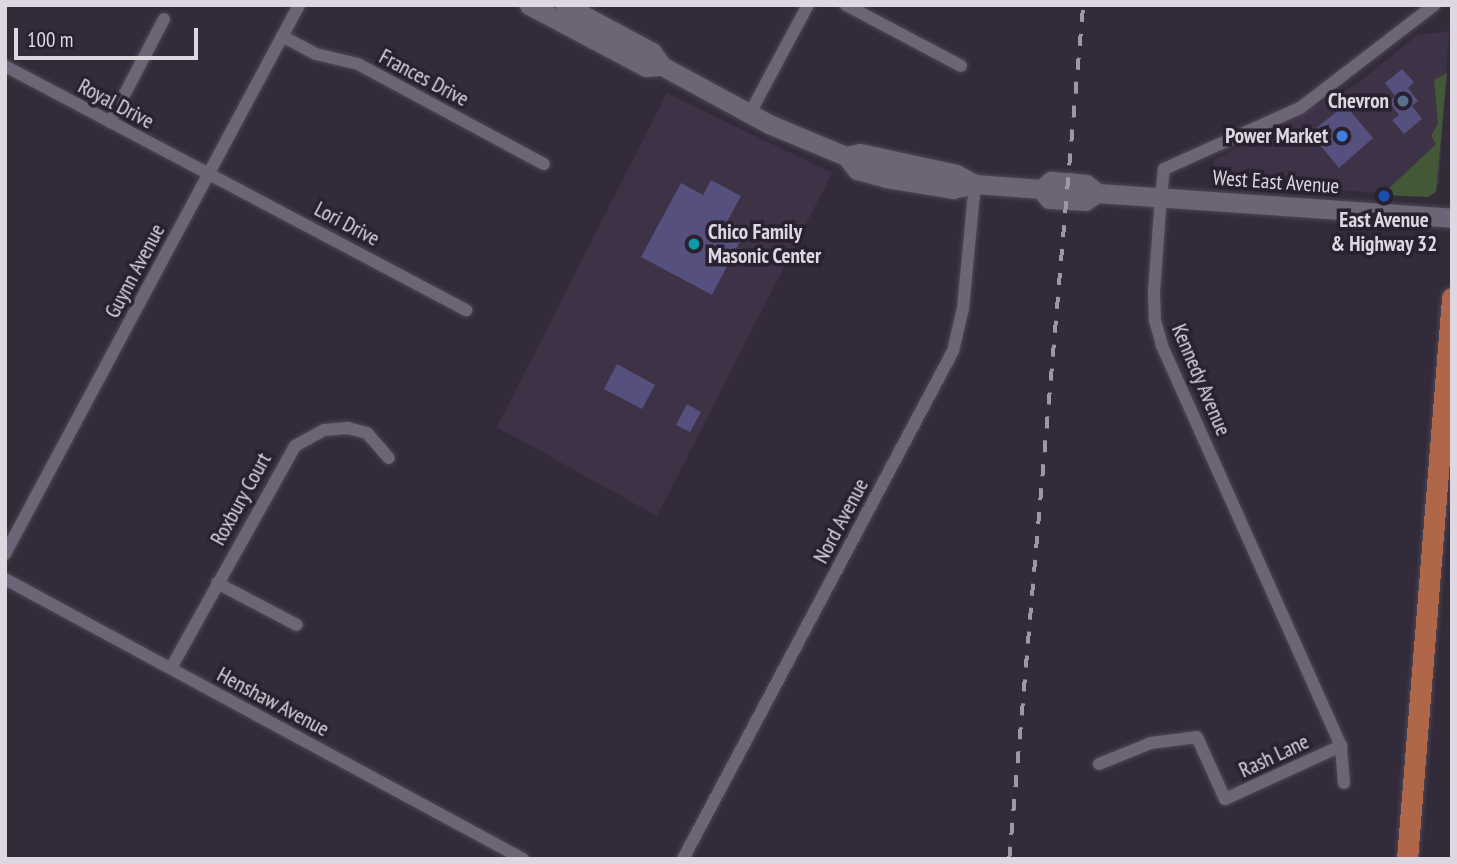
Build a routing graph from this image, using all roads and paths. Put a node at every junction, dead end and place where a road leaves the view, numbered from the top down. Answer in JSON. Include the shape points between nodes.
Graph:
{"nodes":[{"id":1,"x":299,"y":5,"type":"edge"},
{"id":2,"x":529,"y":5,"type":"edge"},
{"id":3,"x":565,"y":5,"type":"edge"},
{"id":4,"x":808,"y":5,"type":"edge"},
{"id":5,"x":846,"y":5,"type":"edge"},
{"id":6,"x":1434,"y":5,"type":"edge"},
{"id":7,"x":164,"y":19,"type":"dead end"},
{"id":8,"x":282,"y":36,"type":"junction"},
{"id":9,"x":5,"y":66,"type":"edge"},
{"id":10,"x":662,"y":66,"type":"junction"},
{"id":11,"x":961,"y":66,"type":"dead end"},
{"id":12,"x":750,"y":113,"type":"junction"},
{"id":13,"x":110,"y":122,"type":"junction"},
{"id":14,"x":544,"y":164,"type":"dead end"},
{"id":15,"x":208,"y":175,"type":"junction"},
{"id":16,"x":975,"y":184,"type":"junction"},
{"id":17,"x":1161,"y":197,"type":"junction"},
{"id":18,"x":1452,"y":218,"type":"edge"},
{"id":19,"x":1452,"y":298,"type":"edge"},
{"id":20,"x":466,"y":310,"type":"dead end"},
{"id":21,"x":388,"y":458,"type":"dead end"},
{"id":22,"x":5,"y":554,"type":"edge"},
{"id":23,"x":5,"y":579,"type":"edge"},
{"id":24,"x":218,"y":583,"type":"junction"},
{"id":25,"x":297,"y":625,"type":"dead end"},
{"id":26,"x":171,"y":668,"type":"junction"},
{"id":27,"x":1341,"y":746,"type":"junction"},
{"id":28,"x":1099,"y":764,"type":"dead end"},
{"id":29,"x":1344,"y":783,"type":"dead end"},
{"id":30,"x":523,"y":859,"type":"edge"},
{"id":31,"x":683,"y":859,"type":"edge"},
{"id":32,"x":1407,"y":859,"type":"edge"}],
"edges":[{"from":1,"to":8,"type":"street","name":"Guynn Avenue"},
{"from":2,"to":10,"type":"main road","name":"West East Avenue","via":[[646,67]]},
{"from":3,"to":10,"type":"main road","name":"West East Avenue","via":[[652,52]]},
{"from":4,"to":12,"type":"street"},
{"from":5,"to":11,"type":"street"},
{"from":6,"to":17,"type":"street","name":"Kennedy Avenue","via":[[1300,108],[1164,169]]},
{"from":7,"to":13,"type":"street"},
{"from":8,"to":14,"type":"street","name":"Frances Drive","via":[[316,54],[358,64]]},
{"from":8,"to":15,"type":"street","name":"Guynn Avenue"},
{"from":9,"to":13,"type":"street","name":"Royal Drive"},
{"from":10,"to":12,"type":"main road","name":"West East Avenue"},
{"from":12,"to":16,"type":"main road","name":"West East Avenue","via":[[846,156],[860,153],[956,174]]},
{"from":13,"to":15,"type":"street","name":"Royal Drive"},
{"from":15,"to":20,"type":"street","name":"Lori Drive"},
{"from":15,"to":22,"type":"street","name":"Guynn Avenue"},
{"from":16,"to":17,"type":"main road","name":"West East Avenue","via":[[1041,189],[1049,199],[1085,201],[1097,192]]},
{"from":16,"to":31,"type":"street","name":"Nord Avenue","via":[[963,308],[953,351]]},
{"from":17,"to":18,"type":"main road","name":"West East Avenue"},
{"from":17,"to":27,"type":"street","name":"Kennedy Avenue","via":[[1154,292],[1162,345]]},
{"from":19,"to":32,"type":"main road"},
{"from":21,"to":24,"type":"street","name":"Roxbury Court","via":[[372,438],[357,430],[335,428],[303,439],[281,463]]},
{"from":23,"to":26,"type":"street","name":"Henshaw Avenue"},
{"from":24,"to":25,"type":"street"},
{"from":24,"to":26,"type":"street","name":"Roxbury Court"},
{"from":26,"to":30,"type":"street","name":"Henshaw Avenue"},
{"from":27,"to":28,"type":"street","name":"Rash Lane","via":[[1225,799],[1197,737],[1151,743]]},
{"from":27,"to":29,"type":"street","name":"Kennedy Avenue"}]}
